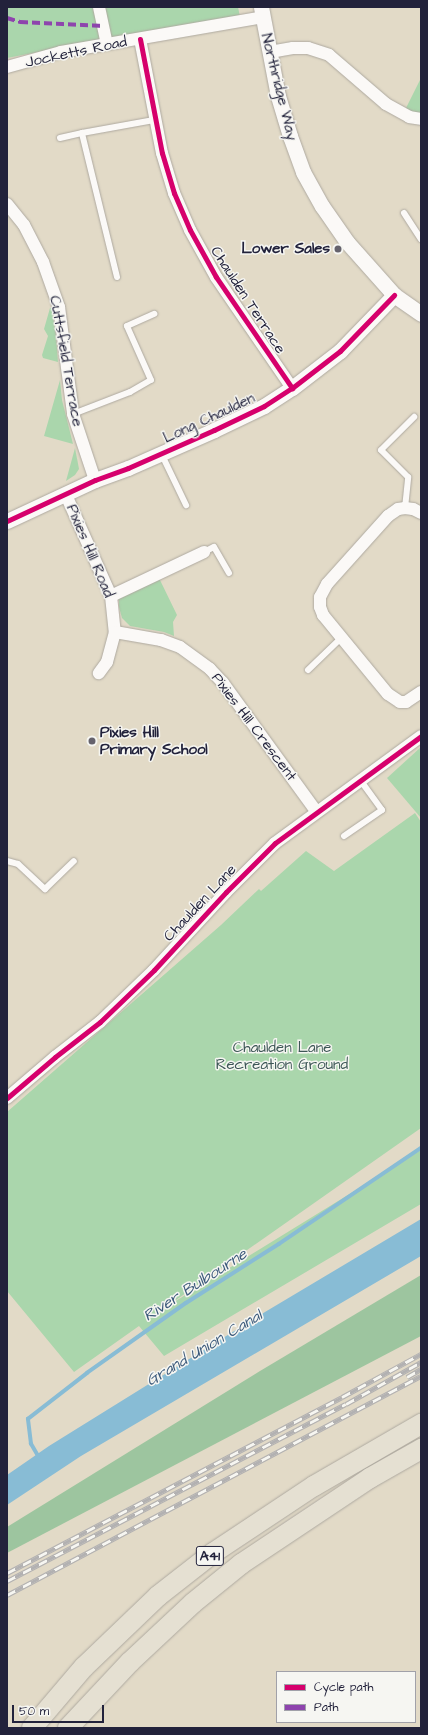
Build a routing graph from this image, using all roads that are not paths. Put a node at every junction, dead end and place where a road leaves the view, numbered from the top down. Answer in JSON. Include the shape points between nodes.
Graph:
{"nodes":[{"id":1,"x":99,"y":7,"type":"edge"},
{"id":2,"x":262,"y":12,"type":"edge"},
{"id":3,"x":140,"y":39,"type":"junction"},
{"id":4,"x":107,"y":44,"type":"junction"},
{"id":5,"x":270,"y":52,"type":"junction"},
{"id":6,"x":7,"y":67,"type":"edge"},
{"id":7,"x":421,"y":119,"type":"edge"},
{"id":8,"x":154,"y":120,"type":"junction"},
{"id":9,"x":82,"y":133,"type":"junction"},
{"id":10,"x":60,"y":138,"type":"dead end"},
{"id":11,"x":7,"y":204,"type":"edge"},
{"id":12,"x":404,"y":213,"type":"dead end"},
{"id":13,"x":421,"y":240,"type":"edge"},
{"id":14,"x":117,"y":277,"type":"dead end"},
{"id":15,"x":394,"y":295,"type":"junction"},
{"id":16,"x":154,"y":314,"type":"dead end"},
{"id":17,"x":421,"y":314,"type":"edge"},
{"id":18,"x":292,"y":388,"type":"junction"},
{"id":19,"x":73,"y":414,"type":"junction"},
{"id":20,"x":414,"y":417,"type":"dead end"},
{"id":21,"x":161,"y":453,"type":"junction"},
{"id":22,"x":95,"y":480,"type":"junction"},
{"id":23,"x":66,"y":495,"type":"junction"},
{"id":24,"x":186,"y":505,"type":"dead end"},
{"id":25,"x":406,"y":508,"type":"junction"},
{"id":26,"x":421,"y":513,"type":"edge"},
{"id":27,"x":7,"y":521,"type":"edge"},
{"id":28,"x":204,"y":552,"type":"joint"},
{"id":29,"x":229,"y":573,"type":"dead end"},
{"id":30,"x":111,"y":596,"type":"junction"},
{"id":31,"x":115,"y":632,"type":"junction"},
{"id":32,"x":342,"y":637,"type":"junction"},
{"id":33,"x":308,"y":670,"type":"dead end"},
{"id":34,"x":99,"y":673,"type":"dead end"},
{"id":35,"x":421,"y":692,"type":"edge"},
{"id":36,"x":421,"y":736,"type":"edge"},
{"id":37,"x":361,"y":781,"type":"junction"},
{"id":38,"x":316,"y":811,"type":"junction"},
{"id":39,"x":344,"y":836,"type":"dead end"},
{"id":40,"x":7,"y":861,"type":"edge"},
{"id":41,"x":74,"y":861,"type":"dead end"},
{"id":42,"x":7,"y":1098,"type":"edge"},
{"id":43,"x":421,"y":1424,"type":"edge"},
{"id":44,"x":421,"y":1449,"type":"edge"},
{"id":45,"x":32,"y":1728,"type":"edge"},
{"id":46,"x":68,"y":1728,"type":"edge"}],
"edges":[{"from":1,"to":4,"type":"street"},
{"from":2,"to":3,"type":"street","name":"Jocketts Road"},
{"from":2,"to":5,"type":"street","name":"Northridge Way"},
{"from":3,"to":4,"type":"street","name":"Jocketts Road"},
{"from":3,"to":8,"type":"street","name":"Chaulden Terrace"},
{"from":4,"to":6,"type":"street","name":"Jocketts Road","via":[[61,52]]},
{"from":5,"to":7,"type":"street","via":[[308,48],[329,55],[386,104],[409,117]]},
{"from":5,"to":15,"type":"street","name":"Northridge Way","via":[[278,96],[303,172],[322,206],[347,242]]},
{"from":8,"to":9,"type":"lane"},
{"from":8,"to":18,"type":"street","name":"Chaulden Terrace","via":[[174,193],[190,230],[216,278]]},
{"from":9,"to":10,"type":"lane"},
{"from":9,"to":14,"type":"lane"},
{"from":11,"to":19,"type":"street","name":"Cuttsfield Terrace","via":[[24,225],[43,262],[59,307]]},
{"from":12,"to":13,"type":"lane"},
{"from":15,"to":17,"type":"street","name":"Northridge Way"},
{"from":15,"to":18,"type":"street","name":"Long Chaulden","via":[[340,351]]},
{"from":16,"to":19,"type":"lane","via":[[127,326],[151,380],[130,392]]},
{"from":18,"to":21,"type":"street","name":"Long Chaulden","via":[[264,406]]},
{"from":19,"to":22,"type":"street","name":"Cuttsfield Terrace"},
{"from":20,"to":25,"type":"lane","via":[[381,450],[408,477]]},
{"from":21,"to":22,"type":"street","name":"Long Chaulden"},
{"from":21,"to":24,"type":"lane"},
{"from":22,"to":23,"type":"street","name":"Long Chaulden"},
{"from":23,"to":27,"type":"street","name":"Long Chaulden"},
{"from":23,"to":30,"type":"street","name":"Pixies Hill Road"},
{"from":25,"to":26,"type":"street"},
{"from":25,"to":32,"type":"street","via":[[398,509],[388,516],[322,590],[320,607],[323,615]]},
{"from":28,"to":29,"type":"lane","via":[[214,547]]},
{"from":28,"to":30,"type":"street"},
{"from":30,"to":31,"type":"street","name":"Pixies Hill Road"},
{"from":31,"to":34,"type":"street","name":"Pixies Hill Road","via":[[109,657]]},
{"from":31,"to":38,"type":"street","name":"Pixies Hill Crescent","via":[[148,637],[180,647],[210,669],[223,683]]},
{"from":32,"to":33,"type":"lane"},
{"from":32,"to":35,"type":"street","via":[[394,699],[406,702]]},
{"from":36,"to":37,"type":"street","name":"Chaulden Lane"},
{"from":37,"to":38,"type":"street","name":"Chaulden Lane"},
{"from":37,"to":39,"type":"lane","via":[[382,810]]},
{"from":38,"to":42,"type":"street","name":"Chaulden Lane","via":[[275,843],[154,970],[100,1022]]},
{"from":40,"to":41,"type":"lane","via":[[18,864],[45,889]]},
{"from":43,"to":45,"type":"highway","number":"A41","via":[[314,1486],[213,1553],[158,1596],[84,1668]]},
{"from":44,"to":46,"type":"highway","number":"A41","via":[[370,1478],[241,1564],[193,1603],[130,1662]]}]}
